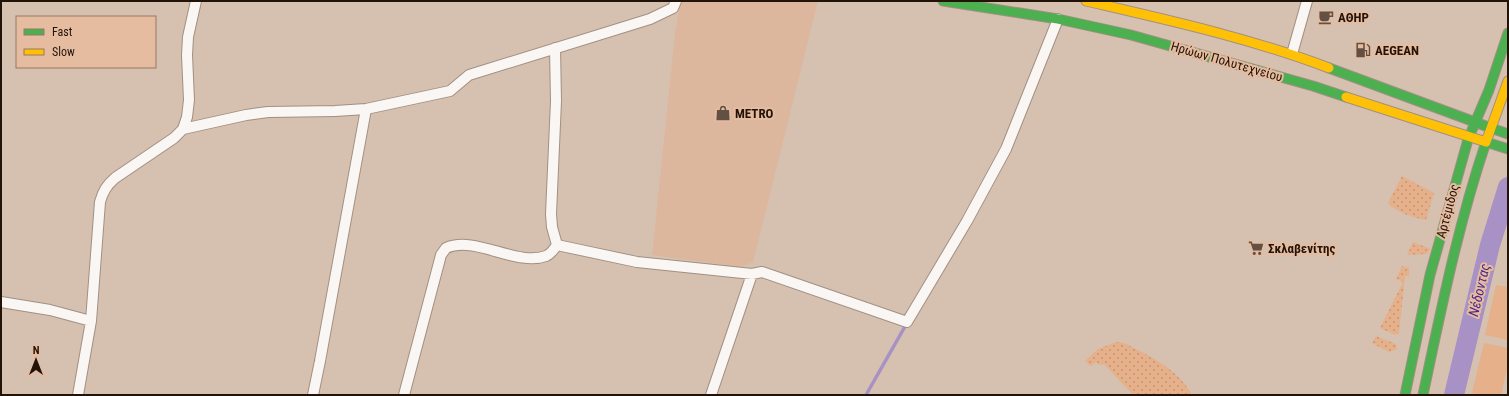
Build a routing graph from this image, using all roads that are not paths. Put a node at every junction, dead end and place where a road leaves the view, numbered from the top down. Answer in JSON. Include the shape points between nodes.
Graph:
{"nodes":[{"id":1,"x":196,"y":1,"type":"edge"},
{"id":2,"x":676,"y":1,"type":"edge"},
{"id":3,"x":943,"y":1,"type":"edge"},
{"id":4,"x":1086,"y":1,"type":"edge"},
{"id":5,"x":1307,"y":1,"type":"edge"},
{"id":6,"x":1058,"y":19,"type":"junction"},
{"id":7,"x":1508,"y":33,"type":"edge"},
{"id":8,"x":555,"y":48,"type":"junction"},
{"id":9,"x":1292,"y":54,"type":"junction"},
{"id":10,"x":1508,"y":81,"type":"edge"},
{"id":11,"x":366,"y":109,"type":"junction"},
{"id":12,"x":1475,"y":122,"type":"junction"},
{"id":13,"x":1491,"y":128,"type":"junction"},
{"id":14,"x":183,"y":129,"type":"junction"},
{"id":15,"x":1506,"y":134,"type":"edge"},
{"id":16,"x":1469,"y":136,"type":"junction"},
{"id":17,"x":1486,"y":142,"type":"junction"},
{"id":18,"x":1506,"y":148,"type":"edge"},
{"id":19,"x":557,"y":245,"type":"junction"},
{"id":20,"x":752,"y":274,"type":"junction"},
{"id":21,"x":1,"y":302,"type":"edge"},
{"id":22,"x":91,"y":320,"type":"junction"},
{"id":23,"x":78,"y":395,"type":"edge"},
{"id":24,"x":313,"y":395,"type":"edge"},
{"id":25,"x":404,"y":395,"type":"edge"},
{"id":26,"x":711,"y":395,"type":"edge"},
{"id":27,"x":1405,"y":395,"type":"edge"},
{"id":28,"x":1423,"y":395,"type":"edge"}],
"edges":[{"from":1,"to":14,"type":"street","via":[[188,37],[189,100]]},
{"from":2,"to":8,"type":"street","via":[[674,8],[660,16]]},
{"from":3,"to":6,"type":"main road","name":"Ηρώων Πολυτεχνείου"},
{"from":4,"to":9,"type":"main road","name":"Ηρώων Πολυτεχνείου","via":[[1196,27]]},
{"from":5,"to":9,"type":"street"},
{"from":6,"to":16,"type":"main road","name":"Ηρώων Πολυτεχνείου","via":[[1131,35],[1264,71]]},
{"from":6,"to":20,"type":"street","via":[[1006,149],[907,322],[762,272]]},
{"from":7,"to":12,"type":"main road","name":"Αρτέμιδος"},
{"from":8,"to":11,"type":"street","via":[[469,75],[450,91]]},
{"from":8,"to":19,"type":"street","via":[[556,101],[551,214]]},
{"from":9,"to":12,"type":"main road","name":"Ηρώων Πολυτεχνείου"},
{"from":10,"to":13,"type":"main road","name":"Αρτέμιδος"},
{"from":11,"to":14,"type":"street","via":[[268,112]]},
{"from":11,"to":24,"type":"street"},
{"from":12,"to":13,"type":"main road","name":"Ηρώων Πολυτεχνείου"},
{"from":12,"to":16,"type":"main road","name":"Αρτέμιδος"},
{"from":13,"to":15,"type":"main road","name":"Ηρώων Πολυτεχνείου"},
{"from":13,"to":17,"type":"main road","name":"Αρτέμιδος"},
{"from":14,"to":22,"type":"street","via":[[174,138],[115,178],[103,191]]},
{"from":16,"to":17,"type":"main road","name":"Ηρώων Πολυτεχνείου"},
{"from":16,"to":27,"type":"main road","name":"Αρτέμιδος","via":[[1430,275]]},
{"from":17,"to":18,"type":"main road","name":"Ηρώων Πολυτεχνείου"},
{"from":17,"to":28,"type":"main road","name":"Αρτέμιδος","via":[[1456,240]]},
{"from":19,"to":20,"type":"street","via":[[637,262]]},
{"from":19,"to":25,"type":"street","via":[[548,256],[537,258],[461,244],[446,248],[441,255]]},
{"from":20,"to":26,"type":"street"},
{"from":21,"to":22,"type":"street"},
{"from":22,"to":23,"type":"street"}]}
